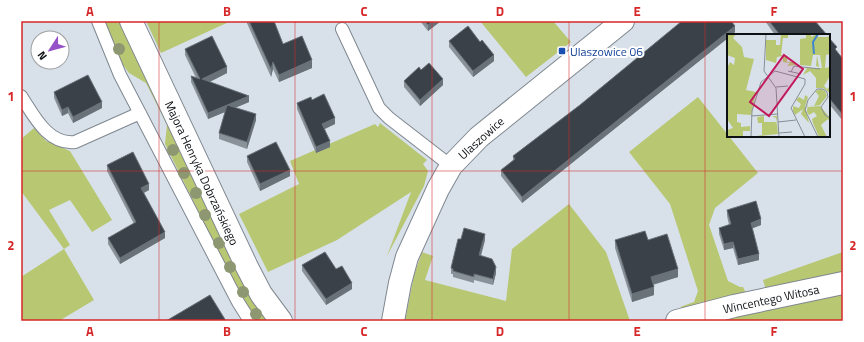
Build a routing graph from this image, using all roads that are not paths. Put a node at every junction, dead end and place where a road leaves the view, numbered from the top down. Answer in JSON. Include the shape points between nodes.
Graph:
{"nodes":[{"id":1,"x":98,"y":21,"type":"edge"},
{"id":2,"x":131,"y":21,"type":"edge"},
{"id":3,"x":623,"y":21,"type":"edge"},
{"id":4,"x":342,"y":29,"type":"dead end"},
{"id":5,"x":21,"y":96,"type":"edge"},
{"id":6,"x":140,"y":113,"type":"junction"},
{"id":7,"x":451,"y":166,"type":"junction"},
{"id":8,"x":843,"y":283,"type":"edge"},
{"id":9,"x":250,"y":321,"type":"edge"},
{"id":10,"x":281,"y":321,"type":"edge"},
{"id":11,"x":393,"y":321,"type":"edge"},
{"id":12,"x":676,"y":321,"type":"edge"}],
"edges":[{"from":1,"to":6,"type":"lane","via":[[117,69]]},
{"from":2,"to":10,"type":"street","name":"Majora Henryka Dobrzańskiego","via":[[247,268],[261,294]]},
{"from":3,"to":7,"type":"street","name":"Ulaszowice","via":[[479,136]]},
{"from":4,"to":7,"type":"lane","via":[[383,113]]},
{"from":5,"to":6,"type":"lane","via":[[51,136],[65,143],[75,142]]},
{"from":6,"to":9,"type":"lane"},
{"from":7,"to":11,"type":"street","name":"Ulaszowice","via":[[407,257]]},
{"from":8,"to":12,"type":"street","name":"Wincentego Witosa"}]}
